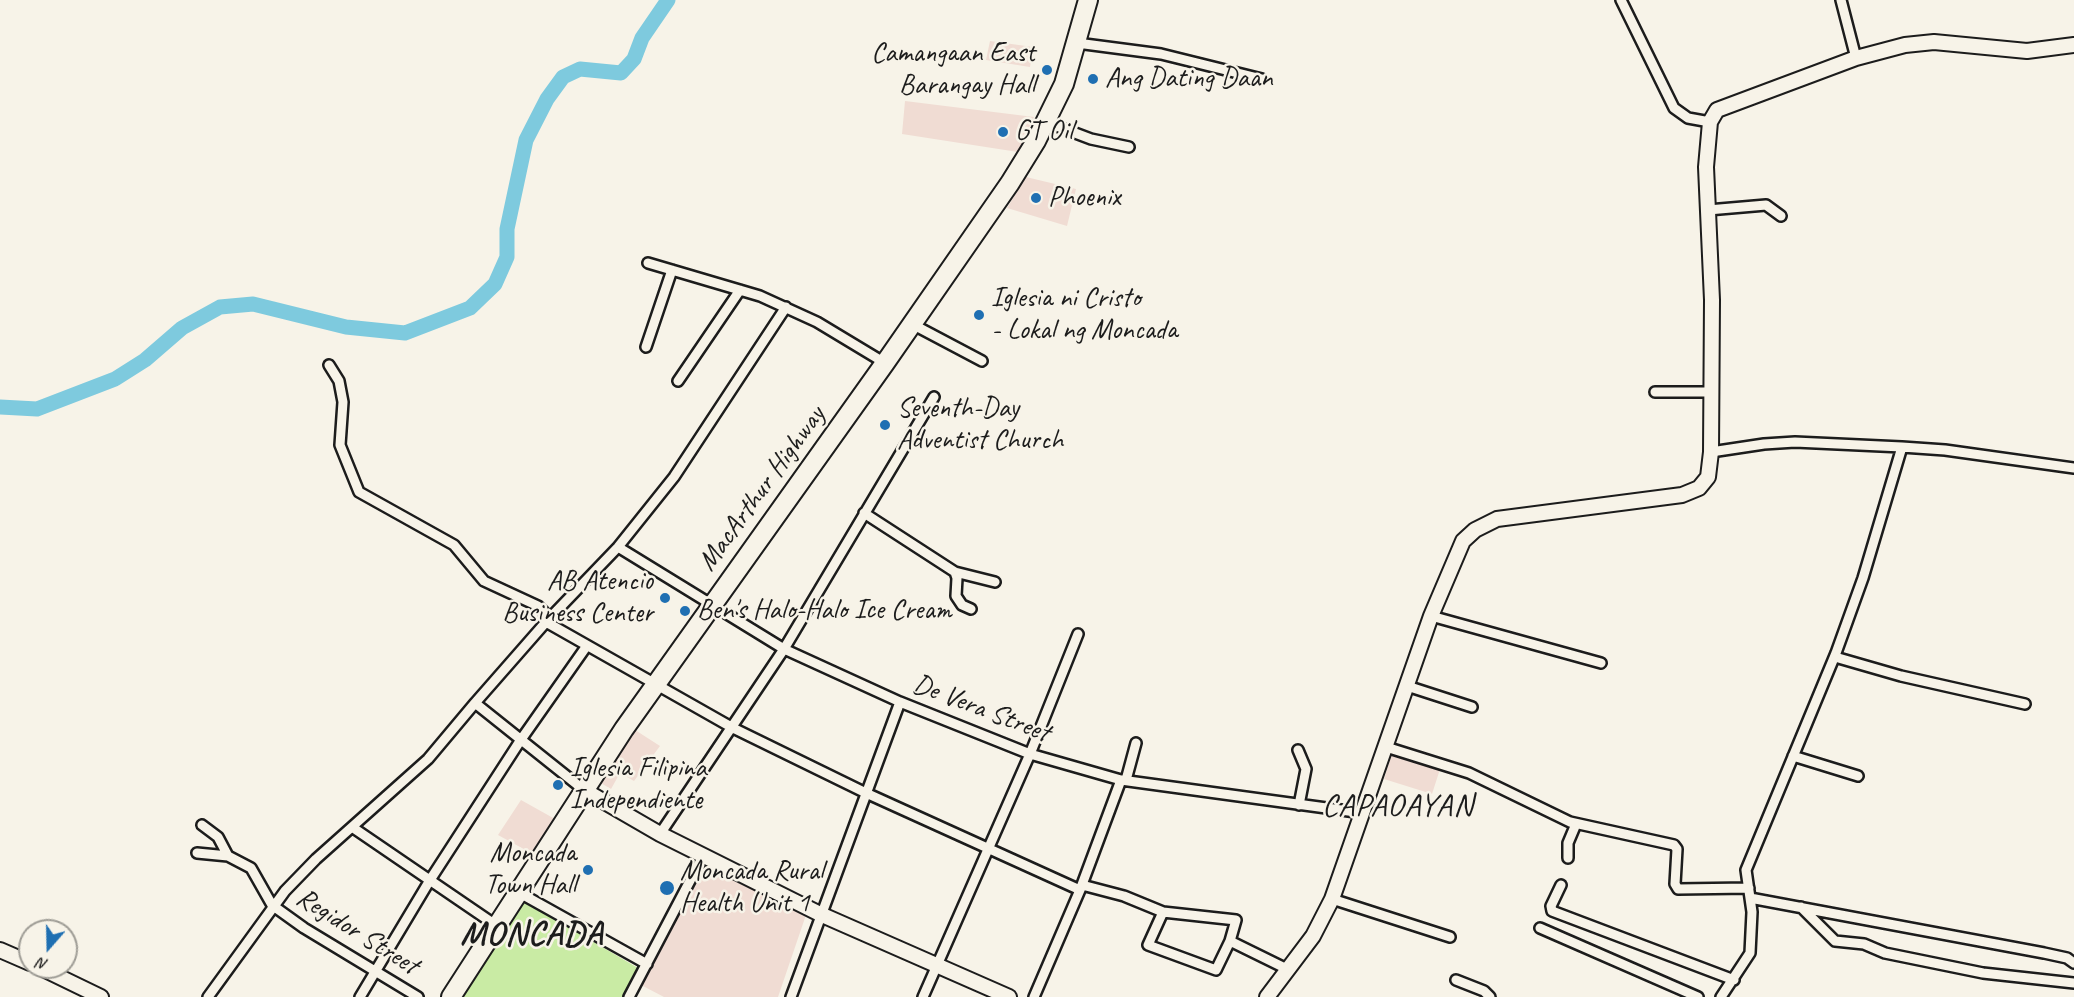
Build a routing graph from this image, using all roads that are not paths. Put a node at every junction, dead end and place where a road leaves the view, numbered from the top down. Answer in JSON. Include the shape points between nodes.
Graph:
{"nodes":[{"id":1,"x":1088,"y":0,"type":"edge"},
{"id":2,"x":1621,"y":0,"type":"edge"},
{"id":3,"x":1841,"y":0,"type":"edge"},
{"id":4,"x":1077,"y":43,"type":"junction"},
{"id":5,"x":2074,"y":45,"type":"edge"},
{"id":6,"x":1856,"y":58,"type":"junction"},
{"id":7,"x":1262,"y":79,"type":"dead end"},
{"id":8,"x":1046,"y":122,"type":"junction"},
{"id":9,"x":1710,"y":122,"type":"junction"},
{"id":10,"x":1128,"y":147,"type":"dead end"},
{"id":11,"x":1708,"y":210,"type":"junction"},
{"id":12,"x":1781,"y":216,"type":"dead end"},
{"id":13,"x":648,"y":263,"type":"dead end"},
{"id":14,"x":672,"y":270,"type":"junction"},
{"id":15,"x":740,"y":290,"type":"junction"},
{"id":16,"x":786,"y":308,"type":"junction"},
{"id":17,"x":912,"y":324,"type":"junction"},
{"id":18,"x":646,"y":347,"type":"dead end"},
{"id":19,"x":982,"y":361,"type":"dead end"},
{"id":20,"x":885,"y":363,"type":"junction"},
{"id":21,"x":329,"y":365,"type":"dead end"},
{"id":22,"x":678,"y":381,"type":"dead end"},
{"id":23,"x":1655,"y":392,"type":"dead end"},
{"id":24,"x":1711,"y":392,"type":"junction"},
{"id":25,"x":934,"y":397,"type":"dead end"},
{"id":26,"x":1902,"y":447,"type":"junction"},
{"id":27,"x":1711,"y":452,"type":"junction"},
{"id":28,"x":2074,"y":468,"type":"edge"},
{"id":29,"x":864,"y":513,"type":"junction"},
{"id":30,"x":618,"y":547,"type":"junction"},
{"id":31,"x":955,"y":572,"type":"junction"},
{"id":32,"x":995,"y":582,"type":"dead end"},
{"id":33,"x":711,"y":606,"type":"junction"},
{"id":34,"x":971,"y":609,"type":"dead end"},
{"id":35,"x":1431,"y":616,"type":"junction"},
{"id":36,"x":546,"y":622,"type":"junction"},
{"id":37,"x":1078,"y":634,"type":"dead end"},
{"id":38,"x":586,"y":647,"type":"junction"},
{"id":39,"x":784,"y":649,"type":"junction"},
{"id":40,"x":1835,"y":657,"type":"junction"},
{"id":41,"x":1600,"y":663,"type":"dead end"},
{"id":42,"x":655,"y":686,"type":"junction"},
{"id":43,"x":1407,"y":686,"type":"junction"},
{"id":44,"x":900,"y":702,"type":"junction"},
{"id":45,"x":475,"y":703,"type":"junction"},
{"id":46,"x":2025,"y":704,"type":"dead end"},
{"id":47,"x":1472,"y":707,"type":"dead end"},
{"id":48,"x":733,"y":728,"type":"junction"},
{"id":49,"x":520,"y":741,"type":"junction"},
{"id":50,"x":1136,"y":743,"type":"dead end"},
{"id":51,"x":1386,"y":747,"type":"junction"},
{"id":52,"x":1298,"y":750,"type":"dead end"},
{"id":53,"x":1030,"y":754,"type":"junction"},
{"id":54,"x":1793,"y":756,"type":"junction"},
{"id":55,"x":1858,"y":776,"type":"dead end"},
{"id":56,"x":1124,"y":780,"type":"junction"},
{"id":57,"x":584,"y":790,"type":"junction"},
{"id":58,"x":866,"y":793,"type":"junction"},
{"id":59,"x":1299,"y":804,"type":"junction"},
{"id":60,"x":1364,"y":813,"type":"junction"},
{"id":61,"x":1576,"y":824,"type":"junction"},
{"id":62,"x":202,"y":825,"type":"dead end"},
{"id":63,"x":352,"y":827,"type":"junction"},
{"id":64,"x":660,"y":834,"type":"junction"},
{"id":65,"x":987,"y":847,"type":"junction"},
{"id":66,"x":197,"y":853,"type":"dead end"},
{"id":67,"x":228,"y":856,"type":"junction"},
{"id":68,"x":703,"y":856,"type":"junction"},
{"id":69,"x":1568,"y":858,"type":"dead end"},
{"id":70,"x":430,"y":880,"type":"junction"},
{"id":71,"x":1561,"y":885,"type":"dead end"},
{"id":72,"x":1081,"y":887,"type":"junction"},
{"id":73,"x":518,"y":892,"type":"junction"},
{"id":74,"x":1749,"y":893,"type":"junction"},
{"id":75,"x":1332,"y":899,"type":"junction"},
{"id":76,"x":272,"y":905,"type":"junction"},
{"id":77,"x":1801,"y":907,"type":"junction"},
{"id":78,"x":1163,"y":912,"type":"junction"},
{"id":79,"x":820,"y":914,"type":"junction"},
{"id":80,"x":497,"y":926,"type":"junction"},
{"id":81,"x":1540,"y":928,"type":"dead end"},
{"id":82,"x":1450,"y":937,"type":"dead end"},
{"id":83,"x":1230,"y":941,"type":"junction"},
{"id":84,"x":0,"y":950,"type":"edge"},
{"id":85,"x":18,"y":958,"type":"edge"},
{"id":86,"x":2074,"y":963,"type":"edge"},
{"id":87,"x":646,"y":964,"type":"junction"},
{"id":88,"x":936,"y":965,"type":"junction"},
{"id":89,"x":1287,"y":969,"type":"junction"},
{"id":90,"x":373,"y":971,"type":"junction"},
{"id":91,"x":64,"y":979,"type":"edge"},
{"id":92,"x":1456,"y":980,"type":"dead end"},
{"id":93,"x":1734,"y":980,"type":"junction"},
{"id":94,"x":2074,"y":983,"type":"edge"},
{"id":95,"x":101,"y":997,"type":"edge"},
{"id":96,"x":208,"y":997,"type":"edge"},
{"id":97,"x":360,"y":997,"type":"edge"},
{"id":98,"x":418,"y":997,"type":"edge"},
{"id":99,"x":452,"y":997,"type":"edge"},
{"id":100,"x":629,"y":997,"type":"edge"},
{"id":101,"x":791,"y":997,"type":"edge"},
{"id":102,"x":923,"y":997,"type":"edge"},
{"id":103,"x":1009,"y":997,"type":"edge"},
{"id":104,"x":1034,"y":997,"type":"edge"},
{"id":105,"x":1267,"y":997,"type":"edge"},
{"id":106,"x":1490,"y":997,"type":"edge"},
{"id":107,"x":1698,"y":997,"type":"edge"},
{"id":108,"x":1721,"y":997,"type":"edge"}],
"edges":[{"from":1,"to":4,"type":"highway","name":"MacArthur Highway"},
{"from":2,"to":9,"type":"street","via":[[1674,108],[1688,118]]},
{"from":3,"to":6,"type":"street"},
{"from":4,"to":7,"type":"street","via":[[1161,54]]},
{"from":4,"to":8,"type":"highway","name":"MacArthur Highway"},
{"from":5,"to":6,"type":"street","via":[[2027,51],[1922,43]]},
{"from":6,"to":9,"type":"street","via":[[1723,106]]},
{"from":8,"to":10,"type":"street","via":[[1091,139]]},
{"from":8,"to":17,"type":"highway","name":"MacArthur Highway","via":[[1010,183]]},
{"from":9,"to":11,"type":"street"},
{"from":11,"to":12,"type":"street","via":[[1766,206]]},
{"from":11,"to":24,"type":"street"},
{"from":13,"to":14,"type":"street"},
{"from":14,"to":15,"type":"street"},
{"from":14,"to":18,"type":"street"},
{"from":15,"to":16,"type":"street"},
{"from":15,"to":22,"type":"street"},
{"from":16,"to":20,"type":"street"},
{"from":16,"to":30,"type":"street","via":[[674,477]]},
{"from":17,"to":19,"type":"street"},
{"from":17,"to":20,"type":"highway","name":"MacArthur Highway"},
{"from":20,"to":33,"type":"highway","name":"MacArthur Highway"},
{"from":21,"to":36,"type":"street","via":[[339,381],[343,402],[340,445],[359,492],[454,545],[484,581],[538,606]]},
{"from":23,"to":24,"type":"street"},
{"from":24,"to":27,"type":"street"},
{"from":25,"to":29,"type":"street"},
{"from":26,"to":27,"type":"street","via":[[1795,442]]},
{"from":26,"to":28,"type":"street"},
{"from":26,"to":40,"type":"street"},
{"from":27,"to":35,"type":"street","via":[[1708,477],[1693,492],[1497,519],[1481,527],[1460,545]]},
{"from":29,"to":31,"type":"street"},
{"from":29,"to":39,"type":"street"},
{"from":30,"to":33,"type":"street","name":"De Vera Street"},
{"from":30,"to":36,"type":"street"},
{"from":31,"to":32,"type":"street"},
{"from":31,"to":34,"type":"street","via":[[958,600]]},
{"from":33,"to":39,"type":"street","name":"De Vera Street"},
{"from":33,"to":42,"type":"highway","name":"MacArthur Highway"},
{"from":35,"to":41,"type":"street"},
{"from":35,"to":43,"type":"street"},
{"from":36,"to":38,"type":"street"},
{"from":36,"to":45,"type":"street"},
{"from":37,"to":53,"type":"street"},
{"from":38,"to":42,"type":"street"},
{"from":38,"to":49,"type":"street"},
{"from":39,"to":44,"type":"street","name":"De Vera Street"},
{"from":39,"to":48,"type":"street"},
{"from":40,"to":46,"type":"street"},
{"from":40,"to":54,"type":"street"},
{"from":42,"to":48,"type":"street"},
{"from":42,"to":57,"type":"highway","name":"MacArthur Highway"},
{"from":43,"to":47,"type":"street"},
{"from":43,"to":51,"type":"street"},
{"from":44,"to":53,"type":"street","name":"De Vera Street"},
{"from":44,"to":58,"type":"street"},
{"from":45,"to":49,"type":"street"},
{"from":45,"to":63,"type":"street","via":[[428,759]]},
{"from":48,"to":58,"type":"street"},
{"from":48,"to":64,"type":"street"},
{"from":49,"to":57,"type":"street"},
{"from":49,"to":70,"type":"street"},
{"from":50,"to":56,"type":"street"},
{"from":51,"to":60,"type":"street"},
{"from":51,"to":61,"type":"street","via":[[1469,773]]},
{"from":52,"to":59,"type":"street","via":[[1306,769]]},
{"from":53,"to":56,"type":"street","name":"De Vera Street"},
{"from":53,"to":65,"type":"street"},
{"from":54,"to":55,"type":"street"},
{"from":54,"to":74,"type":"street","via":[[1746,870]]},
{"from":56,"to":59,"type":"street","name":"De Vera Street"},
{"from":56,"to":72,"type":"street"},
{"from":57,"to":64,"type":"street"},
{"from":57,"to":73,"type":"highway","name":"MacArthur Highway"},
{"from":58,"to":65,"type":"street"},
{"from":58,"to":79,"type":"street"},
{"from":59,"to":60,"type":"street","name":"De Vera Street"},
{"from":60,"to":75,"type":"street"},
{"from":61,"to":69,"type":"street","via":[[1568,843]]},
{"from":61,"to":74,"type":"street","via":[[1674,845],[1678,889]]},
{"from":62,"to":67,"type":"street","via":[[218,837]]},
{"from":63,"to":70,"type":"street"},
{"from":63,"to":76,"type":"street"},
{"from":64,"to":68,"type":"street"},
{"from":65,"to":72,"type":"street"},
{"from":65,"to":88,"type":"street"},
{"from":66,"to":67,"type":"street"},
{"from":67,"to":76,"type":"street","via":[[251,868]]},
{"from":68,"to":79,"type":"street"},
{"from":68,"to":87,"type":"street"},
{"from":70,"to":80,"type":"street"},
{"from":70,"to":90,"type":"street"},
{"from":71,"to":93,"type":"street","via":[[1552,911]]},
{"from":72,"to":78,"type":"street","via":[[1124,896]]},
{"from":72,"to":104,"type":"street"},
{"from":73,"to":80,"type":"highway","name":"MacArthur Highway"},
{"from":73,"to":87,"type":"street"},
{"from":74,"to":77,"type":"street"},
{"from":74,"to":93,"type":"street","via":[[1750,953]]},
{"from":75,"to":82,"type":"street"},
{"from":75,"to":89,"type":"street","via":[[1313,936]]},
{"from":76,"to":90,"type":"street","name":"Regidor Street"},
{"from":76,"to":96,"type":"street"},
{"from":77,"to":86,"type":"street","via":[[2033,951]]},
{"from":77,"to":94,"type":"street","via":[[1835,941],[1864,944],[1885,953],[1983,973]]},
{"from":78,"to":83,"type":"street","via":[[1236,920]]},
{"from":78,"to":83,"type":"street","via":[[1148,942],[1150,947],[1216,970]]},
{"from":79,"to":88,"type":"street"},
{"from":79,"to":101,"type":"street"},
{"from":80,"to":99,"type":"highway","name":"MacArthur Highway"},
{"from":81,"to":107,"type":"street"},
{"from":83,"to":89,"type":"street"},
{"from":84,"to":85,"type":"street"},
{"from":87,"to":100,"type":"street"},
{"from":88,"to":102,"type":"street"},
{"from":88,"to":103,"type":"street"},
{"from":89,"to":105,"type":"street"},
{"from":90,"to":97,"type":"street"},
{"from":90,"to":98,"type":"street","name":"Regidor Street"},
{"from":91,"to":95,"type":"street"},
{"from":92,"to":106,"type":"street"},
{"from":93,"to":108,"type":"street"}]}
